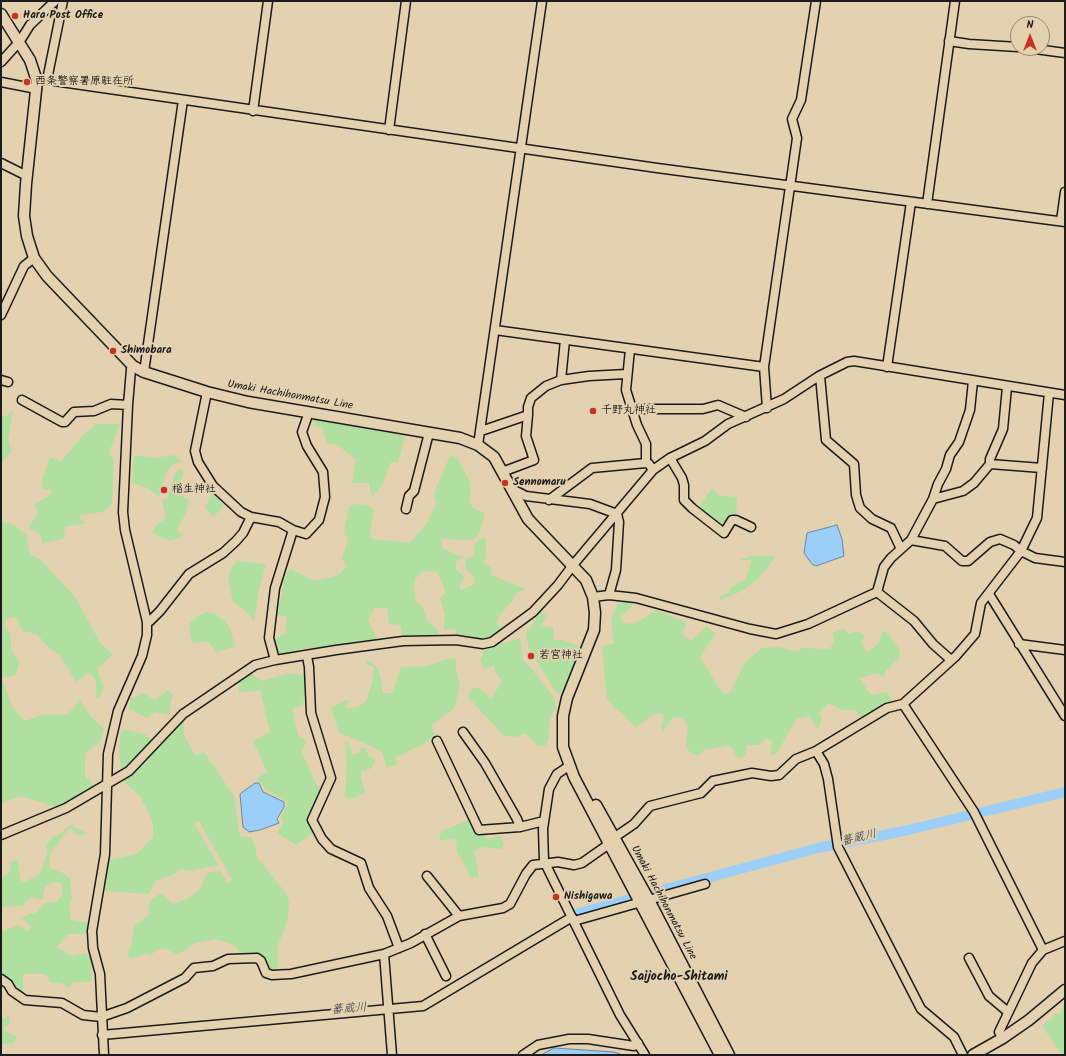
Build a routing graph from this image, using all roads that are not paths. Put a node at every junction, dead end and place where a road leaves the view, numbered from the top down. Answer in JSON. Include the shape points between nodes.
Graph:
{"nodes":[{"id":1,"x":55,"y":1,"type":"edge"},
{"id":2,"x":63,"y":1,"type":"edge"},
{"id":3,"x":268,"y":1,"type":"edge"},
{"id":4,"x":406,"y":1,"type":"edge"},
{"id":5,"x":542,"y":1,"type":"edge"},
{"id":6,"x":816,"y":1,"type":"edge"},
{"id":7,"x":955,"y":1,"type":"edge"},
{"id":8,"x":1,"y":14,"type":"edge"},
{"id":9,"x":20,"y":41,"type":"junction"},
{"id":10,"x":949,"y":41,"type":"junction"},
{"id":11,"x":1010,"y":47,"type":"edge"},
{"id":12,"x":1050,"y":51,"type":"edge"},
{"id":13,"x":1065,"y":53,"type":"edge"},
{"id":14,"x":1,"y":62,"type":"edge"},
{"id":15,"x":1,"y":82,"type":"edge"},
{"id":16,"x":40,"y":83,"type":"junction"},
{"id":17,"x":183,"y":100,"type":"junction"},
{"id":18,"x":253,"y":111,"type":"junction"},
{"id":19,"x":389,"y":130,"type":"junction"},
{"id":20,"x":522,"y":149,"type":"junction"},
{"id":21,"x":1,"y":163,"type":"edge"},
{"id":22,"x":27,"y":176,"type":"junction"},
{"id":23,"x":790,"y":185,"type":"junction"},
{"id":24,"x":1065,"y":192,"type":"edge"},
{"id":25,"x":911,"y":202,"type":"junction"},
{"id":26,"x":927,"y":204,"type":"junction"},
{"id":27,"x":1063,"y":221,"type":"edge"},
{"id":28,"x":34,"y":258,"type":"junction"},
{"id":29,"x":1,"y":315,"type":"edge"},
{"id":30,"x":495,"y":330,"type":"junction"},
{"id":31,"x":565,"y":340,"type":"junction"},
{"id":32,"x":630,"y":349,"type":"junction"},
{"id":33,"x":133,"y":366,"type":"junction"},
{"id":34,"x":764,"y":366,"type":"junction"},
{"id":35,"x":887,"y":367,"type":"junction"},
{"id":36,"x":144,"y":372,"type":"junction"},
{"id":37,"x":626,"y":374,"type":"junction"},
{"id":38,"x":820,"y":376,"type":"junction"},
{"id":39,"x":561,"y":380,"type":"junction"},
{"id":40,"x":973,"y":381,"type":"junction"},
{"id":41,"x":1007,"y":387,"type":"junction"},
{"id":42,"x":207,"y":392,"type":"junction"},
{"id":43,"x":1049,"y":393,"type":"junction"},
{"id":44,"x":1065,"y":395,"type":"edge"},
{"id":45,"x":22,"y":400,"type":"dead end"},
{"id":46,"x":128,"y":405,"type":"junction"},
{"id":47,"x":768,"y":408,"type":"junction"},
{"id":48,"x":631,"y":409,"type":"junction"},
{"id":49,"x":310,"y":412,"type":"junction"},
{"id":50,"x":528,"y":415,"type":"junction"},
{"id":51,"x":746,"y":417,"type":"junction"},
{"id":52,"x":481,"y":431,"type":"junction"},
{"id":53,"x":429,"y":433,"type":"junction"},
{"id":54,"x":478,"y":445,"type":"junction"},
{"id":55,"x":670,"y":458,"type":"junction"},
{"id":56,"x":646,"y":463,"type":"junction"},
{"id":57,"x":990,"y":464,"type":"junction"},
{"id":58,"x":1042,"y":468,"type":"junction"},
{"id":59,"x":653,"y":470,"type":"junction"},
{"id":60,"x":502,"y":472,"type":"junction"},
{"id":61,"x":512,"y":489,"type":"junction"},
{"id":62,"x":933,"y":499,"type":"junction"},
{"id":63,"x":549,"y":500,"type":"junction"},
{"id":64,"x":406,"y":508,"type":"dead end"},
{"id":65,"x":617,"y":514,"type":"junction"},
{"id":66,"x":252,"y":517,"type":"junction"},
{"id":67,"x":751,"y":527,"type":"dead end"},
{"id":68,"x":293,"y":530,"type":"junction"},
{"id":69,"x":911,"y":540,"type":"junction"},
{"id":70,"x":901,"y":549,"type":"junction"},
{"id":71,"x":1021,"y":551,"type":"junction"},
{"id":72,"x":1065,"y":562,"type":"edge"},
{"id":73,"x":573,"y":565,"type":"junction"},
{"id":74,"x":877,"y":592,"type":"junction"},
{"id":75,"x":989,"y":594,"type":"junction"},
{"id":76,"x":609,"y":595,"type":"junction"},
{"id":77,"x":593,"y":597,"type":"junction"},
{"id":78,"x":147,"y":622,"type":"junction"},
{"id":79,"x":1019,"y":644,"type":"junction"},
{"id":80,"x":1065,"y":650,"type":"edge"},
{"id":81,"x":307,"y":656,"type":"junction"},
{"id":82,"x":275,"y":660,"type":"junction"},
{"id":83,"x":951,"y":660,"type":"junction"},
{"id":84,"x":903,"y":704,"type":"junction"},
{"id":85,"x":1065,"y":716,"type":"edge"},
{"id":86,"x":463,"y":732,"type":"dead end"},
{"id":87,"x":437,"y":741,"type":"dead end"},
{"id":88,"x":816,"y":751,"type":"junction"},
{"id":89,"x":569,"y":766,"type":"junction"},
{"id":90,"x":106,"y":785,"type":"junction"},
{"id":91,"x":544,"y":821,"type":"junction"},
{"id":92,"x":520,"y":827,"type":"junction"},
{"id":93,"x":1,"y":835,"type":"edge"},
{"id":94,"x":612,"y":841,"type":"junction"},
{"id":95,"x":544,"y":863,"type":"junction"},
{"id":96,"x":426,"y":876,"type":"dead end"},
{"id":97,"x":705,"y":884,"type":"dead end"},
{"id":98,"x":644,"y":901,"type":"junction"},
{"id":99,"x":459,"y":916,"type":"junction"},
{"id":100,"x":572,"y":919,"type":"junction"},
{"id":101,"x":425,"y":934,"type":"junction"},
{"id":102,"x":1065,"y":941,"type":"edge"},
{"id":103,"x":399,"y":948,"type":"junction"},
{"id":104,"x":1043,"y":950,"type":"junction"},
{"id":105,"x":384,"y":954,"type":"junction"},
{"id":106,"x":969,"y":958,"type":"dead end"},
{"id":107,"x":446,"y":976,"type":"dead end"},
{"id":108,"x":1,"y":979,"type":"edge"},
{"id":109,"x":1065,"y":990,"type":"edge"},
{"id":110,"x":388,"y":1008,"type":"junction"},
{"id":111,"x":1008,"y":1012,"type":"junction"},
{"id":112,"x":101,"y":1017,"type":"junction"},
{"id":113,"x":102,"y":1035,"type":"junction"},
{"id":114,"x":1003,"y":1038,"type":"junction"},
{"id":115,"x":638,"y":1043,"type":"junction"},
{"id":116,"x":986,"y":1052,"type":"edge"},
{"id":117,"x":104,"y":1055,"type":"edge"},
{"id":118,"x":392,"y":1055,"type":"edge"},
{"id":119,"x":524,"y":1055,"type":"edge"},
{"id":120,"x":645,"y":1055,"type":"edge"},
{"id":121,"x":720,"y":1055,"type":"edge"},
{"id":122,"x":729,"y":1055,"type":"edge"},
{"id":123,"x":963,"y":1055,"type":"edge"},
{"id":124,"x":973,"y":1055,"type":"edge"}],
"edges":[{"from":1,"to":9,"type":"street","via":[[30,25]]},
{"from":2,"to":16,"type":"street"},
{"from":3,"to":18,"type":"street"},
{"from":4,"to":19,"type":"street"},
{"from":5,"to":20,"type":"street"},
{"from":6,"to":23,"type":"street","via":[[802,100],[792,119],[797,138]]},
{"from":7,"to":10,"type":"street"},
{"from":8,"to":9,"type":"main road","name":"Umaki Hachihonmatsu Line"},
{"from":9,"to":14,"type":"street"},
{"from":9,"to":16,"type":"main road","name":"Umaki Hachihonmatsu Line"},
{"from":10,"to":11,"type":"street"},
{"from":10,"to":26,"type":"street"},
{"from":12,"to":13,"type":"street"},
{"from":15,"to":16,"type":"street"},
{"from":16,"to":17,"type":"street"},
{"from":16,"to":22,"type":"main road","name":"Umaki Hachihonmatsu Line"},
{"from":17,"to":18,"type":"street"},
{"from":17,"to":36,"type":"street"},
{"from":18,"to":19,"type":"street"},
{"from":19,"to":20,"type":"street"},
{"from":20,"to":23,"type":"street"},
{"from":20,"to":30,"type":"street"},
{"from":21,"to":22,"type":"street"},
{"from":22,"to":28,"type":"main road","name":"Umaki Hachihonmatsu Line","via":[[24,216]]},
{"from":23,"to":25,"type":"street"},
{"from":23,"to":34,"type":"street"},
{"from":24,"to":27,"type":"street"},
{"from":25,"to":26,"type":"street"},
{"from":25,"to":35,"type":"street"},
{"from":26,"to":27,"type":"street"},
{"from":28,"to":29,"type":"street","via":[[24,266]]},
{"from":28,"to":33,"type":"main road","name":"Umaki Hachihonmatsu Line","via":[[47,276]]},
{"from":30,"to":31,"type":"street"},
{"from":30,"to":52,"type":"street"},
{"from":31,"to":32,"type":"street"},
{"from":31,"to":39,"type":"street"},
{"from":32,"to":34,"type":"street"},
{"from":32,"to":37,"type":"street"},
{"from":33,"to":36,"type":"main road","name":"Umaki Hachihonmatsu Line"},
{"from":33,"to":46,"type":"street"},
{"from":34,"to":47,"type":"street"},
{"from":35,"to":38,"type":"street","via":[[854,361]]},
{"from":35,"to":40,"type":"street"},
{"from":36,"to":42,"type":"main road","name":"Umaki Hachihonmatsu Line"},
{"from":37,"to":39,"type":"street"},
{"from":37,"to":48,"type":"street","via":[[626,390]]},
{"from":38,"to":47,"type":"street"},
{"from":38,"to":70,"type":"street","via":[[826,440],[854,464],[856,495],[860,508],[872,519],[891,528]]},
{"from":39,"to":50,"type":"street","via":[[546,386],[531,398]]},
{"from":40,"to":41,"type":"street"},
{"from":40,"to":62,"type":"street","via":[[970,410],[959,442],[950,454]]},
{"from":41,"to":43,"type":"street"},
{"from":41,"to":57,"type":"street","via":[[1003,429]]},
{"from":42,"to":49,"type":"main road","name":"Umaki Hachihonmatsu Line","via":[[248,402]]},
{"from":42,"to":66,"type":"street","via":[[195,444],[196,457],[213,486],[233,506]]},
{"from":43,"to":44,"type":"street"},
{"from":43,"to":58,"type":"street"},
{"from":45,"to":46,"type":"street","via":[[62,422],[74,412],[94,411],[111,404]]},
{"from":46,"to":78,"type":"street","via":[[124,530]]},
{"from":47,"to":51,"type":"street"},
{"from":48,"to":51,"type":"street","via":[[703,409],[718,405]]},
{"from":48,"to":56,"type":"street","via":[[646,444]]},
{"from":49,"to":53,"type":"main road","name":"Umaki Hachihonmatsu Line"},
{"from":49,"to":68,"type":"street","via":[[302,432],[307,446],[323,472],[324,503],[319,520],[309,532],[306,534]]},
{"from":50,"to":52,"type":"street"},
{"from":50,"to":60,"type":"street","via":[[526,436],[534,460]]},
{"from":51,"to":55,"type":"street","via":[[728,424],[705,441]]},
{"from":52,"to":54,"type":"street"},
{"from":53,"to":54,"type":"main road","name":"Umaki Hachihonmatsu Line","via":[[460,438]]},
{"from":53,"to":64,"type":"street","via":[[414,491],[409,496]]},
{"from":54,"to":60,"type":"main road","name":"Umaki Hachihonmatsu Line","via":[[494,457]]},
{"from":55,"to":59,"type":"street"},
{"from":55,"to":67,"type":"street","via":[[682,478],[684,500],[692,508],[724,533],[732,520]]},
{"from":56,"to":59,"type":"street"},
{"from":56,"to":63,"type":"street","via":[[592,468]]},
{"from":57,"to":58,"type":"street"},
{"from":57,"to":62,"type":"street","via":[[974,483],[963,491]]},
{"from":58,"to":71,"type":"street","via":[[1037,518]]},
{"from":59,"to":65,"type":"street"},
{"from":60,"to":61,"type":"main road","name":"Umaki Hachihonmatsu Line"},
{"from":61,"to":63,"type":"street","via":[[526,496]]},
{"from":61,"to":73,"type":"main road","name":"Umaki Hachihonmatsu Line","via":[[528,519]]},
{"from":62,"to":69,"type":"street"},
{"from":63,"to":65,"type":"street","via":[[590,504]]},
{"from":65,"to":73,"type":"street"},
{"from":65,"to":76,"type":"street","via":[[620,522],[616,570]]},
{"from":66,"to":68,"type":"street","via":[[279,522]]},
{"from":66,"to":78,"type":"street","via":[[236,541],[223,553],[189,574],[160,611]]},
{"from":68,"to":82,"type":"street","via":[[275,588],[269,638]]},
{"from":69,"to":70,"type":"street"},
{"from":69,"to":71,"type":"street","via":[[945,546],[962,561],[968,561],[995,540],[1000,539]]},
{"from":70,"to":74,"type":"street","via":[[884,567]]},
{"from":71,"to":72,"type":"street","via":[[1035,558]]},
{"from":71,"to":75,"type":"street"},
{"from":73,"to":77,"type":"main road","name":"Umaki Hachihonmatsu Line","via":[[586,580]]},
{"from":73,"to":81,"type":"street","via":[[533,612],[492,642],[403,642]]},
{"from":74,"to":76,"type":"street","via":[[808,624],[776,634],[750,630],[636,598]]},
{"from":74,"to":83,"type":"street","via":[[914,622]]},
{"from":75,"to":79,"type":"street"},
{"from":75,"to":83,"type":"street","via":[[981,604],[974,634],[969,643]]},
{"from":76,"to":77,"type":"street"},
{"from":77,"to":89,"type":"main road","name":"Umaki Hachihonmatsu Line","via":[[594,630],[567,698],[563,716],[563,747]]},
{"from":78,"to":90,"type":"street","via":[[146,645],[118,711],[110,738]]},
{"from":79,"to":80,"type":"street"},
{"from":79,"to":85,"type":"street"},
{"from":81,"to":82,"type":"street"},
{"from":81,"to":103,"type":"street","via":[[311,713],[331,778],[312,820],[322,839],[331,849],[361,863],[369,888],[387,916]]},
{"from":82,"to":90,"type":"street","via":[[255,665],[194,706],[172,724],[129,771]]},
{"from":83,"to":84,"type":"street"},
{"from":84,"to":88,"type":"street","via":[[887,708]]},
{"from":84,"to":104,"type":"street","via":[[975,814]]},
{"from":86,"to":92,"type":"street","via":[[485,763]]},
{"from":87,"to":92,"type":"street","via":[[479,830]]},
{"from":88,"to":94,"type":"street","via":[[796,759],[779,775],[752,773],[713,781],[701,793],[650,806],[634,824]]},
{"from":88,"to":123,"type":"street","via":[[824,764],[828,779],[838,845],[921,1009],[954,1037]]},
{"from":89,"to":91,"type":"street","via":[[556,774],[552,781]]},
{"from":89,"to":94,"type":"main road","name":"Umaki Hachihonmatsu Line"},
{"from":90,"to":93,"type":"street","via":[[66,808]]},
{"from":90,"to":112,"type":"street","via":[[105,854],[92,930],[93,948],[100,974]]},
{"from":91,"to":92,"type":"street"},
{"from":91,"to":95,"type":"street"},
{"from":94,"to":95,"type":"street","via":[[582,863]]},
{"from":94,"to":98,"type":"main road","name":"Umaki Hachihonmatsu Line"},
{"from":95,"to":99,"type":"street","via":[[533,866],[526,874],[510,904],[503,908]]},
{"from":95,"to":100,"type":"street"},
{"from":96,"to":99,"type":"street"},
{"from":97,"to":98,"type":"street"},
{"from":98,"to":100,"type":"street"},
{"from":98,"to":121,"type":"main road","name":"Umaki Hachihonmatsu Line","via":[[647,914]]},
{"from":98,"to":122,"type":"main road","name":"Umaki Hachihonmatsu Line"},
{"from":99,"to":101,"type":"street"},
{"from":100,"to":110,"type":"street","via":[[428,1004]]},
{"from":100,"to":115,"type":"street","via":[[620,1015]]},
{"from":101,"to":103,"type":"street"},
{"from":101,"to":107,"type":"street"},
{"from":102,"to":104,"type":"street"},
{"from":103,"to":105,"type":"street"},
{"from":104,"to":111,"type":"street","via":[[1032,963]]},
{"from":105,"to":110,"type":"street"},
{"from":105,"to":112,"type":"street","via":[[291,974],[272,975],[266,973],[257,958],[228,959],[213,966],[194,968],[185,978],[127,1008]]},
{"from":106,"to":111,"type":"street","via":[[989,996]]},
{"from":108,"to":112,"type":"street","via":[[8,984],[12,992],[25,1000],[62,1003],[83,1015]]},
{"from":109,"to":114,"type":"main road"},
{"from":110,"to":113,"type":"street"},
{"from":110,"to":118,"type":"street"},
{"from":111,"to":114,"type":"street","via":[[999,1032]]},
{"from":112,"to":113,"type":"street"},
{"from":113,"to":117,"type":"street"},
{"from":114,"to":116,"type":"main road"},
{"from":115,"to":119,"type":"street","via":[[634,1046],[588,1039],[569,1039],[538,1045]]},
{"from":115,"to":120,"type":"street"},
{"from":116,"to":124,"type":"main road"}]}
